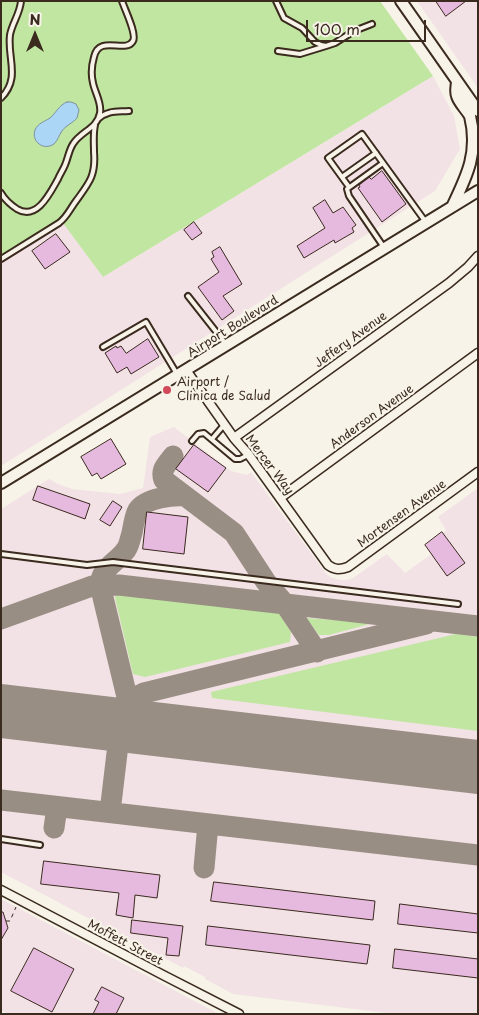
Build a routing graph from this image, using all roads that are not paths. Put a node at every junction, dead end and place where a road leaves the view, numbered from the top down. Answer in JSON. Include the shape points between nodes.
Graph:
{"nodes":[{"id":1,"x":21,"y":1,"type":"edge"},
{"id":2,"x":122,"y":1,"type":"edge"},
{"id":3,"x":276,"y":1,"type":"edge"},
{"id":4,"x":401,"y":1,"type":"edge"},
{"id":5,"x":372,"y":24,"type":"dead end"},
{"id":6,"x":326,"y":46,"type":"junction"},
{"id":7,"x":278,"y":51,"type":"dead end"},
{"id":8,"x":457,"y":81,"type":"junction"},
{"id":9,"x":1,"y":98,"type":"edge"},
{"id":10,"x":129,"y":110,"type":"dead end"},
{"id":11,"x":478,"y":110,"type":"edge"},
{"id":12,"x":96,"y":122,"type":"junction"},
{"id":13,"x":376,"y":153,"type":"junction"},
{"id":14,"x":383,"y":163,"type":"junction"},
{"id":15,"x":342,"y":177,"type":"junction"},
{"id":16,"x":349,"y":187,"type":"junction"},
{"id":17,"x":478,"y":191,"type":"edge"},
{"id":18,"x":1,"y":193,"type":"edge"},
{"id":19,"x":452,"y":208,"type":"junction"},
{"id":20,"x":46,"y":222,"type":"dead end"},
{"id":21,"x":426,"y":223,"type":"junction"},
{"id":22,"x":50,"y":229,"type":"junction"},
{"id":23,"x":384,"y":248,"type":"junction"},
{"id":24,"x":478,"y":256,"type":"edge"},
{"id":25,"x":1,"y":259,"type":"edge"},
{"id":26,"x":188,"y":296,"type":"dead end"},
{"id":27,"x":227,"y":345,"type":"junction"},
{"id":28,"x":103,"y":348,"type":"dead end"},
{"id":29,"x":478,"y":353,"type":"edge"},
{"id":30,"x":182,"y":373,"type":"junction"},
{"id":31,"x":224,"y":425,"type":"junction"},
{"id":32,"x":234,"y":438,"type":"junction"},
{"id":33,"x":212,"y":439,"type":"junction"},
{"id":34,"x":192,"y":441,"type":"dead end"},
{"id":35,"x":249,"y":454,"type":"junction"},
{"id":36,"x":478,"y":472,"type":"edge"},
{"id":37,"x":1,"y":483,"type":"edge"},
{"id":38,"x":280,"y":498,"type":"junction"},
{"id":39,"x":1,"y":554,"type":"edge"},
{"id":40,"x":337,"y":569,"type":"joint"},
{"id":41,"x":458,"y":604,"type":"dead end"},
{"id":42,"x":1,"y":839,"type":"edge"},
{"id":43,"x":40,"y":845,"type":"dead end"},
{"id":44,"x":1,"y":890,"type":"edge"},
{"id":45,"x":240,"y":1014,"type":"edge"}],
"edges":[{"from":1,"to":9,"type":"lane","via":[[10,36],[11,85]]},
{"from":2,"to":12,"type":"lane","via":[[134,38],[126,46],[103,46],[94,56],[92,80],[100,108]]},
{"from":3,"to":6,"type":"lane","via":[[284,18]]},
{"from":4,"to":8,"type":"main road"},
{"from":5,"to":6,"type":"lane"},
{"from":6,"to":7,"type":"lane","via":[[300,54]]},
{"from":8,"to":11,"type":"main road"},
{"from":8,"to":19,"type":"main road","via":[[456,96],[474,126],[476,152],[470,175]]},
{"from":10,"to":12,"type":"lane","via":[[106,113]]},
{"from":12,"to":18,"type":"lane","via":[[74,142],[52,190],[34,210],[19,210]]},
{"from":12,"to":22,"type":"lane","via":[[92,178],[67,216]]},
{"from":13,"to":14,"type":"lane"},
{"from":13,"to":15,"type":"lane"},
{"from":13,"to":15,"type":"lane","via":[[362,134],[328,158]]},
{"from":14,"to":16,"type":"lane"},
{"from":14,"to":21,"type":"lane"},
{"from":15,"to":16,"type":"lane"},
{"from":16,"to":23,"type":"lane","via":[[349,196]]},
{"from":17,"to":19,"type":"main road","name":"Airport Boulevard"},
{"from":19,"to":21,"type":"main road","name":"Airport Boulevard"},
{"from":20,"to":22,"type":"lane"},
{"from":21,"to":23,"type":"main road","name":"Airport Boulevard"},
{"from":22,"to":25,"type":"lane"},
{"from":23,"to":27,"type":"main road","name":"Airport Boulevard"},
{"from":24,"to":32,"type":"street","name":"Jeffery Avenue","via":[[449,283]]},
{"from":26,"to":27,"type":"lane"},
{"from":27,"to":30,"type":"main road","name":"Airport Boulevard"},
{"from":28,"to":30,"type":"lane","via":[[146,322]]},
{"from":29,"to":38,"type":"street","name":"Anderson Avenue"},
{"from":30,"to":31,"type":"street","name":"Mercer Way"},
{"from":30,"to":37,"type":"main road","name":"Airport Boulevard"},
{"from":31,"to":32,"type":"street","name":"Mercer Way"},
{"from":31,"to":33,"type":"lane"},
{"from":32,"to":35,"type":"street","name":"Mercer Way"},
{"from":33,"to":34,"type":"lane","via":[[201,433]]},
{"from":33,"to":35,"type":"lane","via":[[235,458],[242,459]]},
{"from":35,"to":38,"type":"street","name":"Mercer Way"},
{"from":36,"to":40,"type":"street","name":"Mortensen Avenue","via":[[348,567]]},
{"from":38,"to":40,"type":"street","name":"Mercer Way","via":[[328,565]]},
{"from":39,"to":41,"type":"lane","via":[[87,565],[114,562]]},
{"from":42,"to":43,"type":"lane"},
{"from":44,"to":45,"type":"street","name":"Moffett Street"}]}
